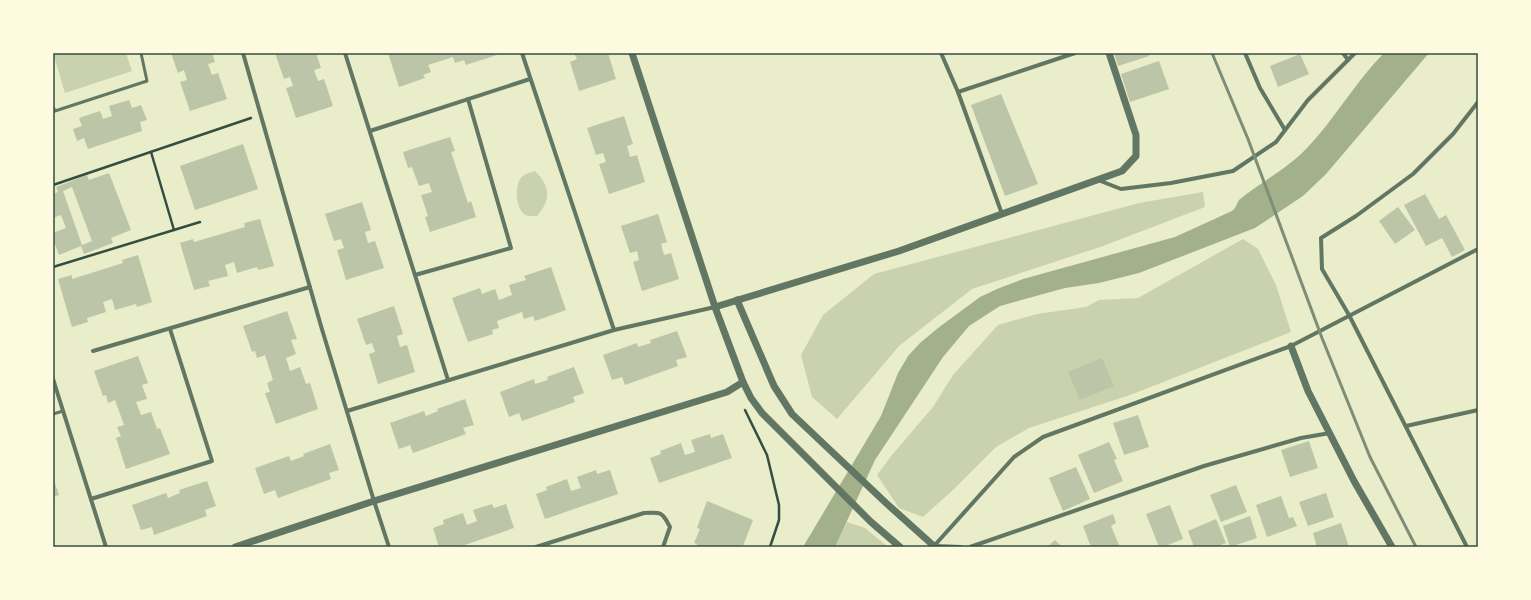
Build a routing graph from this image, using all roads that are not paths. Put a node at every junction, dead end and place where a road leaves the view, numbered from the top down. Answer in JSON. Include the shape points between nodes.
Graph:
{"nodes":[{"id":1,"x":141,"y":53,"type":"edge"},
{"id":2,"x":243,"y":53,"type":"edge"},
{"id":3,"x":345,"y":53,"type":"edge"},
{"id":4,"x":522,"y":53,"type":"edge"},
{"id":5,"x":632,"y":53,"type":"edge"},
{"id":6,"x":941,"y":53,"type":"edge"},
{"id":7,"x":1075,"y":53,"type":"edge"},
{"id":8,"x":1109,"y":53,"type":"edge"},
{"id":9,"x":1245,"y":53,"type":"edge"},
{"id":10,"x":1343,"y":53,"type":"edge"},
{"id":11,"x":1355,"y":53,"type":"edge"},
{"id":12,"x":1348,"y":60,"type":"junction"},
{"id":13,"x":530,"y":79,"type":"junction"},
{"id":14,"x":958,"y":92,"type":"junction"},
{"id":15,"x":468,"y":99,"type":"junction"},
{"id":16,"x":1478,"y":102,"type":"edge"},
{"id":17,"x":53,"y":107,"type":"edge"},
{"id":18,"x":1285,"y":130,"type":"junction"},
{"id":19,"x":370,"y":131,"type":"junction"},
{"id":20,"x":1098,"y":180,"type":"junction"},
{"id":21,"x":1002,"y":215,"type":"junction"},
{"id":22,"x":1478,"y":250,"type":"edge"},
{"id":23,"x":415,"y":275,"type":"junction"},
{"id":24,"x":310,"y":287,"type":"junction"},
{"id":25,"x":737,"y":300,"type":"junction"},
{"id":26,"x":715,"y":307,"type":"junction"},
{"id":27,"x":1349,"y":315,"type":"junction"},
{"id":28,"x":170,"y":329,"type":"junction"},
{"id":29,"x":614,"y":330,"type":"junction"},
{"id":30,"x":1291,"y":346,"type":"junction"},
{"id":31,"x":93,"y":351,"type":"dead end"},
{"id":32,"x":53,"y":379,"type":"edge"},
{"id":33,"x":448,"y":380,"type":"junction"},
{"id":34,"x":743,"y":382,"type":"junction"},
{"id":35,"x":1478,"y":410,"type":"edge"},
{"id":36,"x":63,"y":411,"type":"junction"},
{"id":37,"x":347,"y":411,"type":"junction"},
{"id":38,"x":53,"y":414,"type":"edge"},
{"id":39,"x":1406,"y":426,"type":"junction"},
{"id":40,"x":1330,"y":434,"type":"junction"},
{"id":41,"x":91,"y":499,"type":"junction"},
{"id":42,"x":374,"y":501,"type":"junction"},
{"id":43,"x":934,"y":546,"type":"edge"},
{"id":44,"x":106,"y":547,"type":"edge"},
{"id":45,"x":235,"y":547,"type":"edge"},
{"id":46,"x":389,"y":547,"type":"edge"},
{"id":47,"x":536,"y":547,"type":"edge"},
{"id":48,"x":663,"y":547,"type":"edge"},
{"id":49,"x":900,"y":547,"type":"edge"},
{"id":50,"x":961,"y":547,"type":"edge"},
{"id":51,"x":970,"y":547,"type":"edge"},
{"id":52,"x":1392,"y":547,"type":"edge"},
{"id":53,"x":1467,"y":547,"type":"edge"}],
"edges":[{"from":1,"to":17,"type":"lane","via":[[147,81],[55,111]]},
{"from":2,"to":24,"type":"street"},
{"from":3,"to":19,"type":"street"},
{"from":4,"to":13,"type":"street"},
{"from":5,"to":26,"type":"street"},
{"from":6,"to":14,"type":"street"},
{"from":7,"to":14,"type":"street"},
{"from":8,"to":20,"type":"street","via":[[1136,135],[1136,156],[1122,171]]},
{"from":9,"to":18,"type":"street","via":[[1260,88]]},
{"from":10,"to":12,"type":"street"},
{"from":11,"to":12,"type":"street"},
{"from":12,"to":18,"type":"street","via":[[1308,100]]},
{"from":13,"to":15,"type":"street"},
{"from":13,"to":29,"type":"street"},
{"from":14,"to":21,"type":"street"},
{"from":15,"to":19,"type":"street"},
{"from":15,"to":23,"type":"street","via":[[511,248]]},
{"from":16,"to":27,"type":"street","via":[[1453,134],[1413,174],[1321,238],[1322,269]]},
{"from":18,"to":20,"type":"street","via":[[1276,142],[1233,171],[1171,183],[1121,189]]},
{"from":19,"to":23,"type":"street"},
{"from":20,"to":21,"type":"street"},
{"from":21,"to":25,"type":"street","via":[[899,251]]},
{"from":22,"to":27,"type":"street"},
{"from":23,"to":33,"type":"street"},
{"from":24,"to":28,"type":"street"},
{"from":24,"to":37,"type":"street"},
{"from":25,"to":26,"type":"street"},
{"from":25,"to":43,"type":"street","via":[[774,386],[792,414]]},
{"from":26,"to":29,"type":"street"},
{"from":26,"to":34,"type":"street"},
{"from":27,"to":30,"type":"street"},
{"from":27,"to":39,"type":"street"},
{"from":28,"to":31,"type":"street"},
{"from":28,"to":41,"type":"street","via":[[212,461]]},
{"from":29,"to":33,"type":"street"},
{"from":30,"to":40,"type":"street","via":[[1308,391]]},
{"from":30,"to":43,"type":"street","via":[[1043,437],[1014,457]]},
{"from":32,"to":36,"type":"street"},
{"from":33,"to":37,"type":"street"},
{"from":34,"to":42,"type":"street","via":[[727,392]]},
{"from":34,"to":49,"type":"street","via":[[762,413],[871,522]]},
{"from":35,"to":39,"type":"street"},
{"from":36,"to":38,"type":"lane"},
{"from":36,"to":41,"type":"street"},
{"from":37,"to":42,"type":"street"},
{"from":39,"to":53,"type":"street"},
{"from":40,"to":51,"type":"street","via":[[1301,438],[1204,466]]},
{"from":40,"to":52,"type":"street"},
{"from":41,"to":44,"type":"street"},
{"from":42,"to":45,"type":"street"},
{"from":42,"to":46,"type":"street"},
{"from":43,"to":50,"type":"street"},
{"from":47,"to":48,"type":"street","via":[[644,513],[656,513],[664,516],[670,527]]}]}
